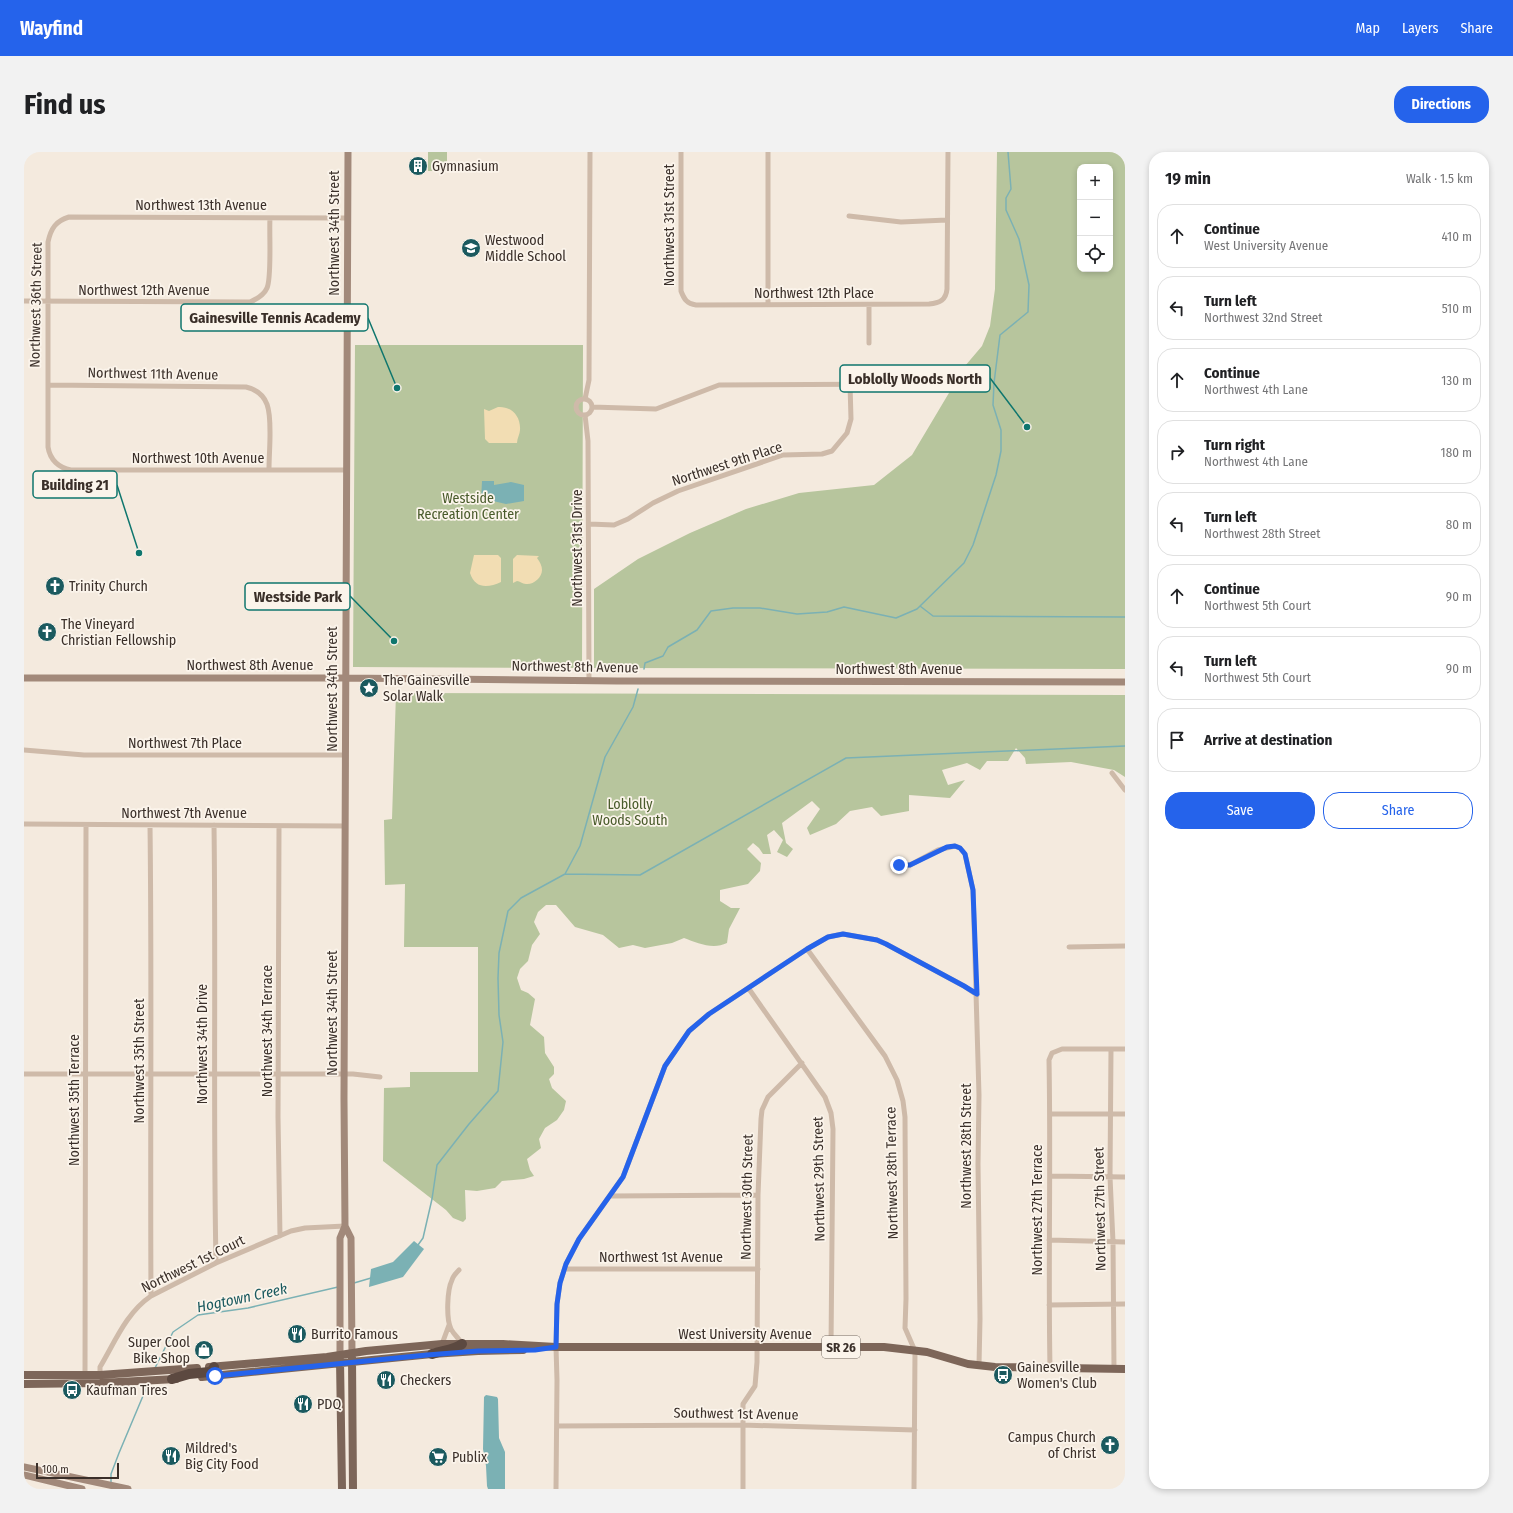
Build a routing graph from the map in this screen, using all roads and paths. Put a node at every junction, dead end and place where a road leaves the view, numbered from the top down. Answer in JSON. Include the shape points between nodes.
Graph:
{"nodes":[{"id":1,"x":348,"y":152,"type":"edge"},
{"id":2,"x":590,"y":152,"type":"edge"},
{"id":3,"x":681,"y":152,"type":"edge"},
{"id":4,"x":768,"y":152,"type":"edge"},
{"id":5,"x":948,"y":152,"type":"edge"},
{"id":6,"x":849,"y":216,"type":"dead end"},
{"id":7,"x":270,"y":218,"type":"junction"},
{"id":8,"x":347,"y":218,"type":"junction"},
{"id":9,"x":947,"y":220,"type":"junction"},
{"id":10,"x":56,"y":223,"type":"joint"},
{"id":11,"x":684,"y":297,"type":"joint"},
{"id":12,"x":24,"y":301,"type":"edge"},
{"id":13,"x":48,"y":301,"type":"junction"},
{"id":14,"x":768,"y":304,"type":"junction"},
{"id":15,"x":869,"y":305,"type":"junction"},
{"id":16,"x":869,"y":343,"type":"dead end"},
{"id":17,"x":850,"y":384,"type":"junction"},
{"id":18,"x":904,"y":384,"type":"dead end"},
{"id":19,"x":48,"y":385,"type":"junction"},
{"id":20,"x":585,"y":399,"type":"junction"},
{"id":21,"x":592,"y":407,"type":"junction"},
{"id":22,"x":585,"y":415,"type":"junction"},
{"id":23,"x":53,"y":460,"type":"joint"},
{"id":24,"x":269,"y":470,"type":"junction"},
{"id":25,"x":346,"y":470,"type":"junction"},
{"id":26,"x":589,"y":524,"type":"junction"},
{"id":27,"x":24,"y":678,"type":"edge"},
{"id":28,"x":345,"y":678,"type":"junction"},
{"id":29,"x":589,"y":681,"type":"junction"},
{"id":30,"x":1125,"y":682,"type":"edge"},
{"id":31,"x":24,"y":750,"type":"edge"},
{"id":32,"x":345,"y":756,"type":"junction"},
{"id":33,"x":1112,"y":773,"type":"dead end"},
{"id":34,"x":1125,"y":790,"type":"edge"},
{"id":35,"x":24,"y":824,"type":"edge"},
{"id":36,"x":86,"y":825,"type":"junction"},
{"id":37,"x":150,"y":825,"type":"junction"},
{"id":38,"x":214,"y":825,"type":"junction"},
{"id":39,"x":278,"y":826,"type":"junction"},
{"id":40,"x":345,"y":826,"type":"junction"},
{"id":41,"x":899,"y":865,"type":"dead end"},
{"id":42,"x":1125,"y":946,"type":"edge"},
{"id":43,"x":1069,"y":947,"type":"dead end"},
{"id":44,"x":807,"y":949,"type":"junction"},
{"id":45,"x":750,"y":989,"type":"junction"},
{"id":46,"x":977,"y":994,"type":"junction"},
{"id":47,"x":1111,"y":1049,"type":"junction"},
{"id":48,"x":1125,"y":1049,"type":"edge"},
{"id":49,"x":802,"y":1063,"type":"junction"},
{"id":50,"x":24,"y":1074,"type":"edge"},
{"id":51,"x":86,"y":1074,"type":"junction"},
{"id":52,"x":150,"y":1074,"type":"junction"},
{"id":53,"x":214,"y":1074,"type":"junction"},
{"id":54,"x":278,"y":1074,"type":"junction"},
{"id":55,"x":344,"y":1074,"type":"junction"},
{"id":56,"x":380,"y":1077,"type":"dead end"},
{"id":57,"x":1111,"y":1113,"type":"junction"},
{"id":58,"x":1050,"y":1114,"type":"junction"},
{"id":59,"x":1125,"y":1114,"type":"edge"},
{"id":60,"x":1050,"y":1176,"type":"junction"},
{"id":61,"x":1110,"y":1177,"type":"junction"},
{"id":62,"x":1125,"y":1177,"type":"edge"},
{"id":63,"x":758,"y":1195,"type":"junction"},
{"id":64,"x":611,"y":1196,"type":"junction"},
{"id":65,"x":345,"y":1226,"type":"junction"},
{"id":66,"x":280,"y":1236,"type":"junction"},
{"id":67,"x":1049,"y":1240,"type":"junction"},
{"id":68,"x":1112,"y":1242,"type":"junction"},
{"id":69,"x":1125,"y":1242,"type":"edge"},
{"id":70,"x":216,"y":1264,"type":"junction"},
{"id":71,"x":565,"y":1269,"type":"junction"},
{"id":72,"x":758,"y":1269,"type":"junction"},
{"id":73,"x":459,"y":1270,"type":"dead end"},
{"id":74,"x":151,"y":1296,"type":"junction"},
{"id":75,"x":1113,"y":1304,"type":"junction"},
{"id":76,"x":1125,"y":1304,"type":"edge"},
{"id":77,"x":1049,"y":1305,"type":"junction"},
{"id":78,"x":449,"y":1324,"type":"junction"},
{"id":79,"x":442,"y":1344,"type":"junction"},
{"id":80,"x":462,"y":1344,"type":"junction"},
{"id":81,"x":556,"y":1347,"type":"junction"},
{"id":82,"x":757,"y":1347,"type":"junction"},
{"id":83,"x":831,"y":1347,"type":"junction"},
{"id":84,"x":915,"y":1351,"type":"junction"},
{"id":85,"x":352,"y":1353,"type":"junction"},
{"id":86,"x":432,"y":1354,"type":"junction"},
{"id":87,"x":340,"y":1355,"type":"junction"},
{"id":88,"x":352,"y":1363,"type":"junction"},
{"id":89,"x":340,"y":1364,"type":"junction"},
{"id":90,"x":979,"y":1365,"type":"junction"},
{"id":91,"x":214,"y":1367,"type":"joint"},
{"id":92,"x":1050,"y":1368,"type":"junction"},
{"id":93,"x":1114,"y":1369,"type":"junction"},
{"id":94,"x":1125,"y":1369,"type":"edge"},
{"id":95,"x":24,"y":1375,"type":"edge"},
{"id":96,"x":85,"y":1375,"type":"junction"},
{"id":97,"x":172,"y":1375,"type":"junction"},
{"id":98,"x":100,"y":1379,"type":"junction"},
{"id":99,"x":24,"y":1384,"type":"edge"},
{"id":100,"x":742,"y":1425,"type":"junction"},
{"id":101,"x":557,"y":1426,"type":"junction"},
{"id":102,"x":915,"y":1430,"type":"junction"},
{"id":103,"x":24,"y":1467,"type":"edge"},
{"id":104,"x":24,"y":1475,"type":"edge"},
{"id":105,"x":82,"y":1489,"type":"edge"},
{"id":106,"x":128,"y":1489,"type":"edge"},
{"id":107,"x":342,"y":1489,"type":"edge"},
{"id":108,"x":353,"y":1489,"type":"edge"},
{"id":109,"x":556,"y":1489,"type":"edge"},
{"id":110,"x":743,"y":1489,"type":"edge"},
{"id":111,"x":914,"y":1489,"type":"edge"}],
"edges":[{"from":1,"to":8,"type":"main road","name":"Northwest 34th Street"},
{"from":2,"to":20,"type":"street","name":"Northwest 31st Drive","via":[[589,380]]},
{"from":3,"to":11,"type":"street","name":"Northwest 31st Street","via":[[681,291]]},
{"from":4,"to":14,"type":"street"},
{"from":5,"to":9,"type":"street"},
{"from":6,"to":9,"type":"street","via":[[900,222]]},
{"from":7,"to":8,"type":"street","name":"Northwest 13th Avenue"},
{"from":7,"to":10,"type":"street","name":"Northwest 13th Avenue","via":[[69,217]]},
{"from":7,"to":13,"type":"street","name":"Northwest 12th Avenue","via":[[269,281],[267,288],[256,299],[245,302]]},
{"from":8,"to":25,"type":"main road","name":"Northwest 34th Street"},
{"from":9,"to":15,"type":"street","name":"Northwest 12th Place","via":[[947,289],[942,301],[930,304]]},
{"from":10,"to":13,"type":"street","name":"Northwest 36th Street","via":[[50,231],[48,242]]},
{"from":11,"to":14,"type":"street","name":"Northwest 12th Place","via":[[696,305]]},
{"from":12,"to":13,"type":"street","name":"Northwest 12th Avenue"},
{"from":13,"to":19,"type":"street","name":"Northwest 36th Street"},
{"from":14,"to":15,"type":"street","name":"Northwest 12th Place"},
{"from":15,"to":16,"type":"street"},
{"from":17,"to":18,"type":"street"},
{"from":17,"to":21,"type":"street","via":[[719,385],[656,408]]},
{"from":17,"to":26,"type":"street","name":"Northwest 9th Place","via":[[851,419],[847,433],[832,450],[822,454],[783,455],[678,492],[614,525]]},
{"from":19,"to":23,"type":"street","name":"Northwest 36th Street","via":[[48,447]]},
{"from":19,"to":24,"type":"street","name":"Northwest 11th Avenue","via":[[246,387],[258,392],[265,399],[269,409]]},
{"from":20,"to":21,"type":"street"},
{"from":20,"to":22,"type":"street","name":"Northwest 31st Drive","via":[[576,407],[579,413]]},
{"from":21,"to":22,"type":"street","via":[[590,413]]},
{"from":22,"to":26,"type":"street","name":"Northwest 31st Drive","via":[[588,441]]},
{"from":23,"to":24,"type":"street","name":"Northwest 10th Avenue","via":[[59,466],[71,470]]},
{"from":24,"to":25,"type":"street","name":"Northwest 10th Avenue"},
{"from":25,"to":28,"type":"main road","name":"Northwest 34th Street"},
{"from":26,"to":29,"type":"street","name":"Northwest 31st Drive"},
{"from":27,"to":28,"type":"main road","name":"Northwest 8th Avenue"},
{"from":28,"to":29,"type":"main road","name":"Northwest 8th Avenue"},
{"from":28,"to":32,"type":"main road","name":"Northwest 34th Street"},
{"from":29,"to":30,"type":"main road","name":"Northwest 8th Avenue"},
{"from":31,"to":32,"type":"street","name":"Northwest 7th Place","via":[[84,755]]},
{"from":32,"to":40,"type":"main road","name":"Northwest 34th Street"},
{"from":33,"to":34,"type":"street"},
{"from":35,"to":36,"type":"street","name":"Northwest 7th Avenue"},
{"from":36,"to":37,"type":"street","name":"Northwest 7th Avenue"},
{"from":36,"to":51,"type":"street","name":"Northwest 35th Terrace"},
{"from":37,"to":38,"type":"street","name":"Northwest 7th Avenue"},
{"from":37,"to":52,"type":"street","name":"Northwest 35th Street"},
{"from":38,"to":39,"type":"street","name":"Northwest 7th Avenue"},
{"from":38,"to":53,"type":"street","name":"Northwest 34th Drive"},
{"from":39,"to":40,"type":"street","name":"Northwest 7th Avenue"},
{"from":39,"to":54,"type":"street","name":"Northwest 34th Terrace"},
{"from":40,"to":55,"type":"main road","name":"Northwest 34th Street"},
{"from":41,"to":46,"type":"street","name":"Northwest 28th Street","via":[[910,865],[947,847],[955,846],[965,854],[973,890]]},
{"from":42,"to":43,"type":"street"},
{"from":44,"to":45,"type":"street"},
{"from":44,"to":46,"type":"street","via":[[828,937],[843,934],[877,940]]},
{"from":44,"to":84,"type":"street","name":"Northwest 28th Terrace","via":[[884,1056],[897,1080],[903,1101],[905,1328]]},
{"from":45,"to":49,"type":"street","name":"Northwest 29th Street"},
{"from":45,"to":64,"type":"street","via":[[709,1014],[681,1041],[665,1066],[623,1177]]},
{"from":46,"to":90,"type":"street","name":"Northwest 28th Street"},
{"from":47,"to":48,"type":"street"},
{"from":47,"to":57,"type":"street","name":"Northwest 27th Street"},
{"from":47,"to":58,"type":"street","name":"Northwest 27th Terrace","via":[[1062,1049],[1052,1053],[1049,1060]]},
{"from":49,"to":63,"type":"street","name":"Northwest 30th Street","via":[[768,1097],[762,1110]]},
{"from":49,"to":83,"type":"street","name":"Northwest 29th Street","via":[[826,1098],[832,1118]]},
{"from":50,"to":51,"type":"street"},
{"from":51,"to":52,"type":"street"},
{"from":51,"to":96,"type":"street","name":"Northwest 35th Terrace"},
{"from":52,"to":53,"type":"street"},
{"from":52,"to":74,"type":"street","name":"Northwest 35th Street"},
{"from":53,"to":54,"type":"street"},
{"from":53,"to":70,"type":"street","name":"Northwest 34th Drive"},
{"from":54,"to":55,"type":"street"},
{"from":54,"to":66,"type":"street","name":"Northwest 34th Terrace"},
{"from":55,"to":56,"type":"street"},
{"from":55,"to":65,"type":"main road","name":"Northwest 34th Street"},
{"from":57,"to":58,"type":"street"},
{"from":57,"to":59,"type":"street"},
{"from":57,"to":61,"type":"street","name":"Northwest 27th Street"},
{"from":58,"to":60,"type":"street","name":"Northwest 27th Terrace"},
{"from":60,"to":61,"type":"street"},
{"from":60,"to":67,"type":"street","name":"Northwest 27th Terrace"},
{"from":61,"to":62,"type":"street"},
{"from":61,"to":68,"type":"street","name":"Northwest 27th Street"},
{"from":63,"to":64,"type":"street"},
{"from":63,"to":72,"type":"street","name":"Northwest 30th Street"},
{"from":64,"to":71,"type":"street","via":[[579,1239]]},
{"from":65,"to":66,"type":"street","name":"Northwest 1st Court","via":[[305,1228]]},
{"from":65,"to":85,"type":"main road","name":"Northwest 34th Street","via":[[351,1238]]},
{"from":65,"to":87,"type":"main road","name":"Northwest 34th Street","via":[[340,1238]]},
{"from":66,"to":70,"type":"street","name":"Northwest 1st Court"},
{"from":67,"to":68,"type":"street"},
{"from":67,"to":77,"type":"street","name":"Northwest 27th Terrace"},
{"from":68,"to":69,"type":"street"},
{"from":68,"to":75,"type":"street","name":"Northwest 27th Street"},
{"from":70,"to":74,"type":"street","name":"Northwest 1st Court"},
{"from":71,"to":72,"type":"street","name":"Northwest 1st Avenue"},
{"from":71,"to":81,"type":"street","via":[[557,1304]]},
{"from":72,"to":82,"type":"street","name":"Northwest 30th Street"},
{"from":73,"to":78,"type":"street","via":[[451,1281],[448,1294]]},
{"from":74,"to":98,"type":"street","name":"Northwest 1st Court","via":[[131,1313],[100,1367]]},
{"from":75,"to":76,"type":"street"},
{"from":75,"to":77,"type":"street"},
{"from":75,"to":93,"type":"street","name":"Northwest 27th Street"},
{"from":77,"to":92,"type":"street","name":"Northwest 27th Terrace"},
{"from":78,"to":79,"type":"street"},
{"from":78,"to":80,"type":"street"},
{"from":79,"to":80,"type":"main road","name":"West University Avenue","number":"SR 26"},
{"from":79,"to":85,"type":"main road","name":"West University Avenue","number":"SR 26"},
{"from":80,"to":81,"type":"main road","name":"West University Avenue","number":"SR 26"},
{"from":80,"to":86,"type":"highway","via":[[455,1350],[441,1350]]},
{"from":81,"to":82,"type":"main road","name":"West University Avenue","number":"SR 26"},
{"from":81,"to":86,"type":"main road","name":"West University Avenue","number":"SR 26"},
{"from":81,"to":101,"type":"street"},
{"from":82,"to":83,"type":"main road","name":"West University Avenue","number":"SR 26"},
{"from":82,"to":100,"type":"street","name":"Northwest 30th Street","via":[[755,1386],[743,1404]]},
{"from":83,"to":84,"type":"main road","name":"West University Avenue","number":"SR 26","via":[[884,1347]]},
{"from":84,"to":90,"type":"main road","name":"West University Avenue","number":"SR 26"},
{"from":84,"to":102,"type":"street"},
{"from":85,"to":87,"type":"main road","name":"West University Avenue","number":"SR 26"},
{"from":85,"to":88,"type":"main road"},
{"from":86,"to":88,"type":"main road","name":"West University Avenue","number":"SR 26"},
{"from":87,"to":89,"type":"main road"},
{"from":87,"to":91,"type":"main road","name":"West University Avenue","number":"SR 26"},
{"from":88,"to":89,"type":"main road","name":"West University Avenue","number":"SR 26"},
{"from":88,"to":108,"type":"main road"},
{"from":89,"to":97,"type":"main road","name":"West University Avenue","number":"SR 26"},
{"from":89,"to":107,"type":"main road"},
{"from":90,"to":92,"type":"main road","name":"West University Avenue","number":"SR 26"},
{"from":91,"to":97,"type":"highway","via":[[212,1371]]},
{"from":92,"to":93,"type":"main road","name":"West University Avenue","number":"SR 26"},
{"from":93,"to":94,"type":"main road","name":"West University Avenue","number":"SR 26"},
{"from":95,"to":96,"type":"main road","name":"West University Avenue","number":"SR 26"},
{"from":96,"to":98,"type":"main road","name":"West University Avenue","number":"SR 26"},
{"from":97,"to":98,"type":"main road","name":"West University Avenue","number":"SR 26"},
{"from":98,"to":99,"type":"main road","name":"West University Avenue","number":"SR 26"},
{"from":100,"to":101,"type":"street","name":"Southwest 1st Avenue"},
{"from":100,"to":102,"type":"street","name":"Southwest 1st Avenue"},
{"from":100,"to":110,"type":"street","name":"Northwest 30th Street"},
{"from":101,"to":109,"type":"street"},
{"from":102,"to":111,"type":"street"},
{"from":103,"to":106,"type":"main road"},
{"from":104,"to":105,"type":"main road"}]}
